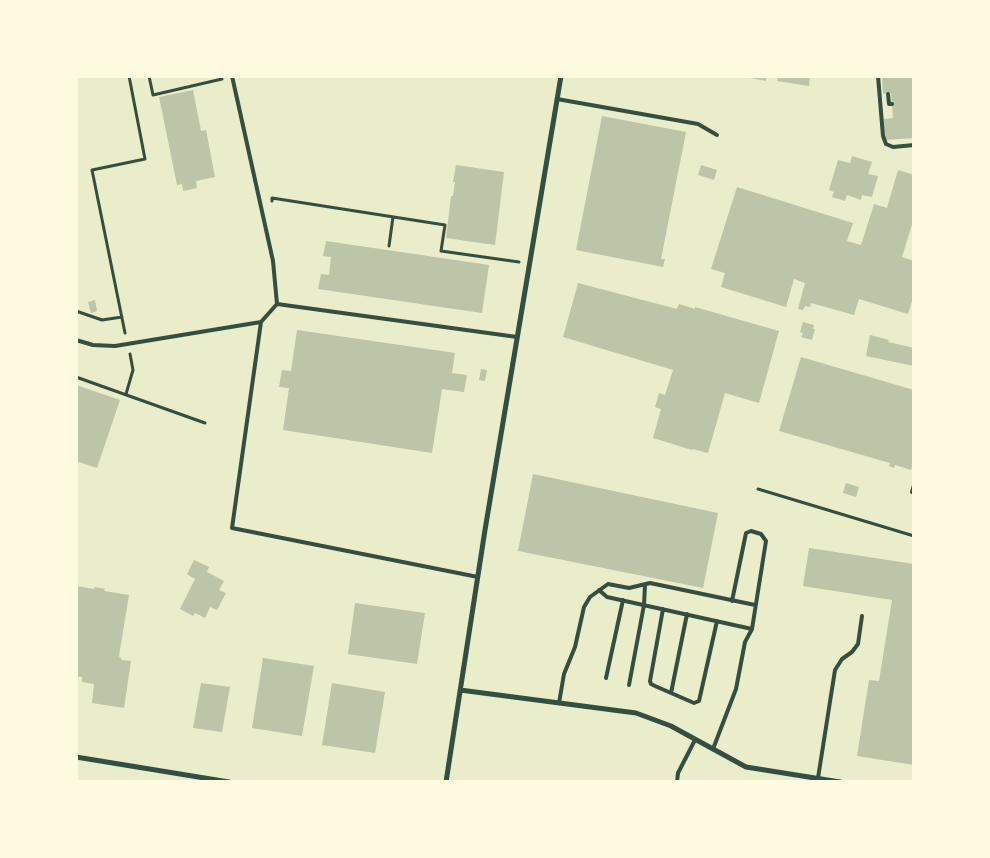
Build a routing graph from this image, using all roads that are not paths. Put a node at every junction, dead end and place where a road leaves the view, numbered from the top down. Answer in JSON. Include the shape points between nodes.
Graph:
{"nodes":[{"id":1,"x":232,"y":76,"type":"edge"},
{"id":2,"x":561,"y":76,"type":"edge"},
{"id":3,"x":878,"y":76,"type":"edge"},
{"id":4,"x":888,"y":94,"type":"dead end"},
{"id":5,"x":557,"y":99,"type":"junction"},
{"id":6,"x":892,"y":104,"type":"dead end"},
{"id":7,"x":717,"y":135,"type":"dead end"},
{"id":8,"x":914,"y":145,"type":"edge"},
{"id":9,"x":277,"y":304,"type":"junction"},
{"id":10,"x":261,"y":322,"type":"junction"},
{"id":11,"x":517,"y":337,"type":"junction"},
{"id":12,"x":76,"y":340,"type":"edge"},
{"id":13,"x":914,"y":485,"type":"edge"},
{"id":14,"x":912,"y":492,"type":"dead end"},
{"id":15,"x":478,"y":577,"type":"junction"},
{"id":16,"x":644,"y":585,"type":"junction"},
{"id":17,"x":598,"y":590,"type":"junction"},
{"id":18,"x":623,"y":600,"type":"junction"},
{"id":19,"x":732,"y":601,"type":"junction"},
{"id":20,"x":644,"y":605,"type":"junction"},
{"id":21,"x":755,"y":605,"type":"junction"},
{"id":22,"x":663,"y":609,"type":"junction"},
{"id":23,"x":686,"y":614,"type":"junction"},
{"id":24,"x":862,"y":616,"type":"dead end"},
{"id":25,"x":717,"y":621,"type":"junction"},
{"id":26,"x":752,"y":629,"type":"junction"},
{"id":27,"x":606,"y":678,"type":"dead end"},
{"id":28,"x":629,"y":684,"type":"dead end"},
{"id":29,"x":460,"y":690,"type":"junction"},
{"id":30,"x":671,"y":693,"type":"junction"},
{"id":31,"x":559,"y":703,"type":"junction"},
{"id":32,"x":695,"y":740,"type":"junction"},
{"id":33,"x":713,"y":750,"type":"junction"},
{"id":34,"x":76,"y":757,"type":"edge"},
{"id":35,"x":818,"y":778,"type":"junction"},
{"id":36,"x":230,"y":782,"type":"edge"},
{"id":37,"x":446,"y":782,"type":"edge"},
{"id":38,"x":677,"y":782,"type":"edge"},
{"id":39,"x":840,"y":782,"type":"edge"}],
"edges":[{"from":1,"to":9,"type":"lane","via":[[273,261]]},
{"from":2,"to":5,"type":"street"},
{"from":3,"to":8,"type":"lane","via":[[882,136],[886,144],[893,147]]},
{"from":4,"to":6,"type":"lane","via":[[888,104]]},
{"from":5,"to":7,"type":"lane","via":[[698,124]]},
{"from":5,"to":11,"type":"street"},
{"from":9,"to":10,"type":"lane"},
{"from":9,"to":11,"type":"lane"},
{"from":10,"to":12,"type":"lane","via":[[115,346]]},
{"from":10,"to":15,"type":"lane","via":[[232,528]]},
{"from":11,"to":15,"type":"street"},
{"from":13,"to":14,"type":"lane"},
{"from":15,"to":29,"type":"street"},
{"from":16,"to":17,"type":"lane","via":[[630,588],[608,584]]},
{"from":16,"to":19,"type":"lane","via":[[650,583]]},
{"from":16,"to":20,"type":"lane"},
{"from":17,"to":18,"type":"lane","via":[[606,597]]},
{"from":17,"to":31,"type":"lane","via":[[584,608],[575,647],[564,674]]},
{"from":18,"to":20,"type":"lane"},
{"from":18,"to":27,"type":"lane"},
{"from":19,"to":21,"type":"lane"},
{"from":19,"to":21,"type":"lane","via":[[746,533],[751,531],[761,534],[766,541]]},
{"from":20,"to":22,"type":"lane"},
{"from":20,"to":28,"type":"lane"},
{"from":21,"to":26,"type":"lane"},
{"from":22,"to":23,"type":"lane"},
{"from":22,"to":30,"type":"lane","via":[[649,677],[651,684]]},
{"from":23,"to":25,"type":"lane"},
{"from":23,"to":30,"type":"lane"},
{"from":24,"to":35,"type":"lane","via":[[858,644],[835,670]]},
{"from":25,"to":26,"type":"lane"},
{"from":25,"to":30,"type":"lane","via":[[699,701],[694,703]]},
{"from":26,"to":33,"type":"lane","via":[[745,642],[736,688]]},
{"from":29,"to":31,"type":"street"},
{"from":29,"to":37,"type":"street"},
{"from":31,"to":32,"type":"street","via":[[636,713],[671,726]]},
{"from":32,"to":33,"type":"street"},
{"from":32,"to":38,"type":"lane","via":[[678,773]]},
{"from":33,"to":35,"type":"street","via":[[746,768]]},
{"from":34,"to":36,"type":"street"},
{"from":35,"to":39,"type":"street"}]}
